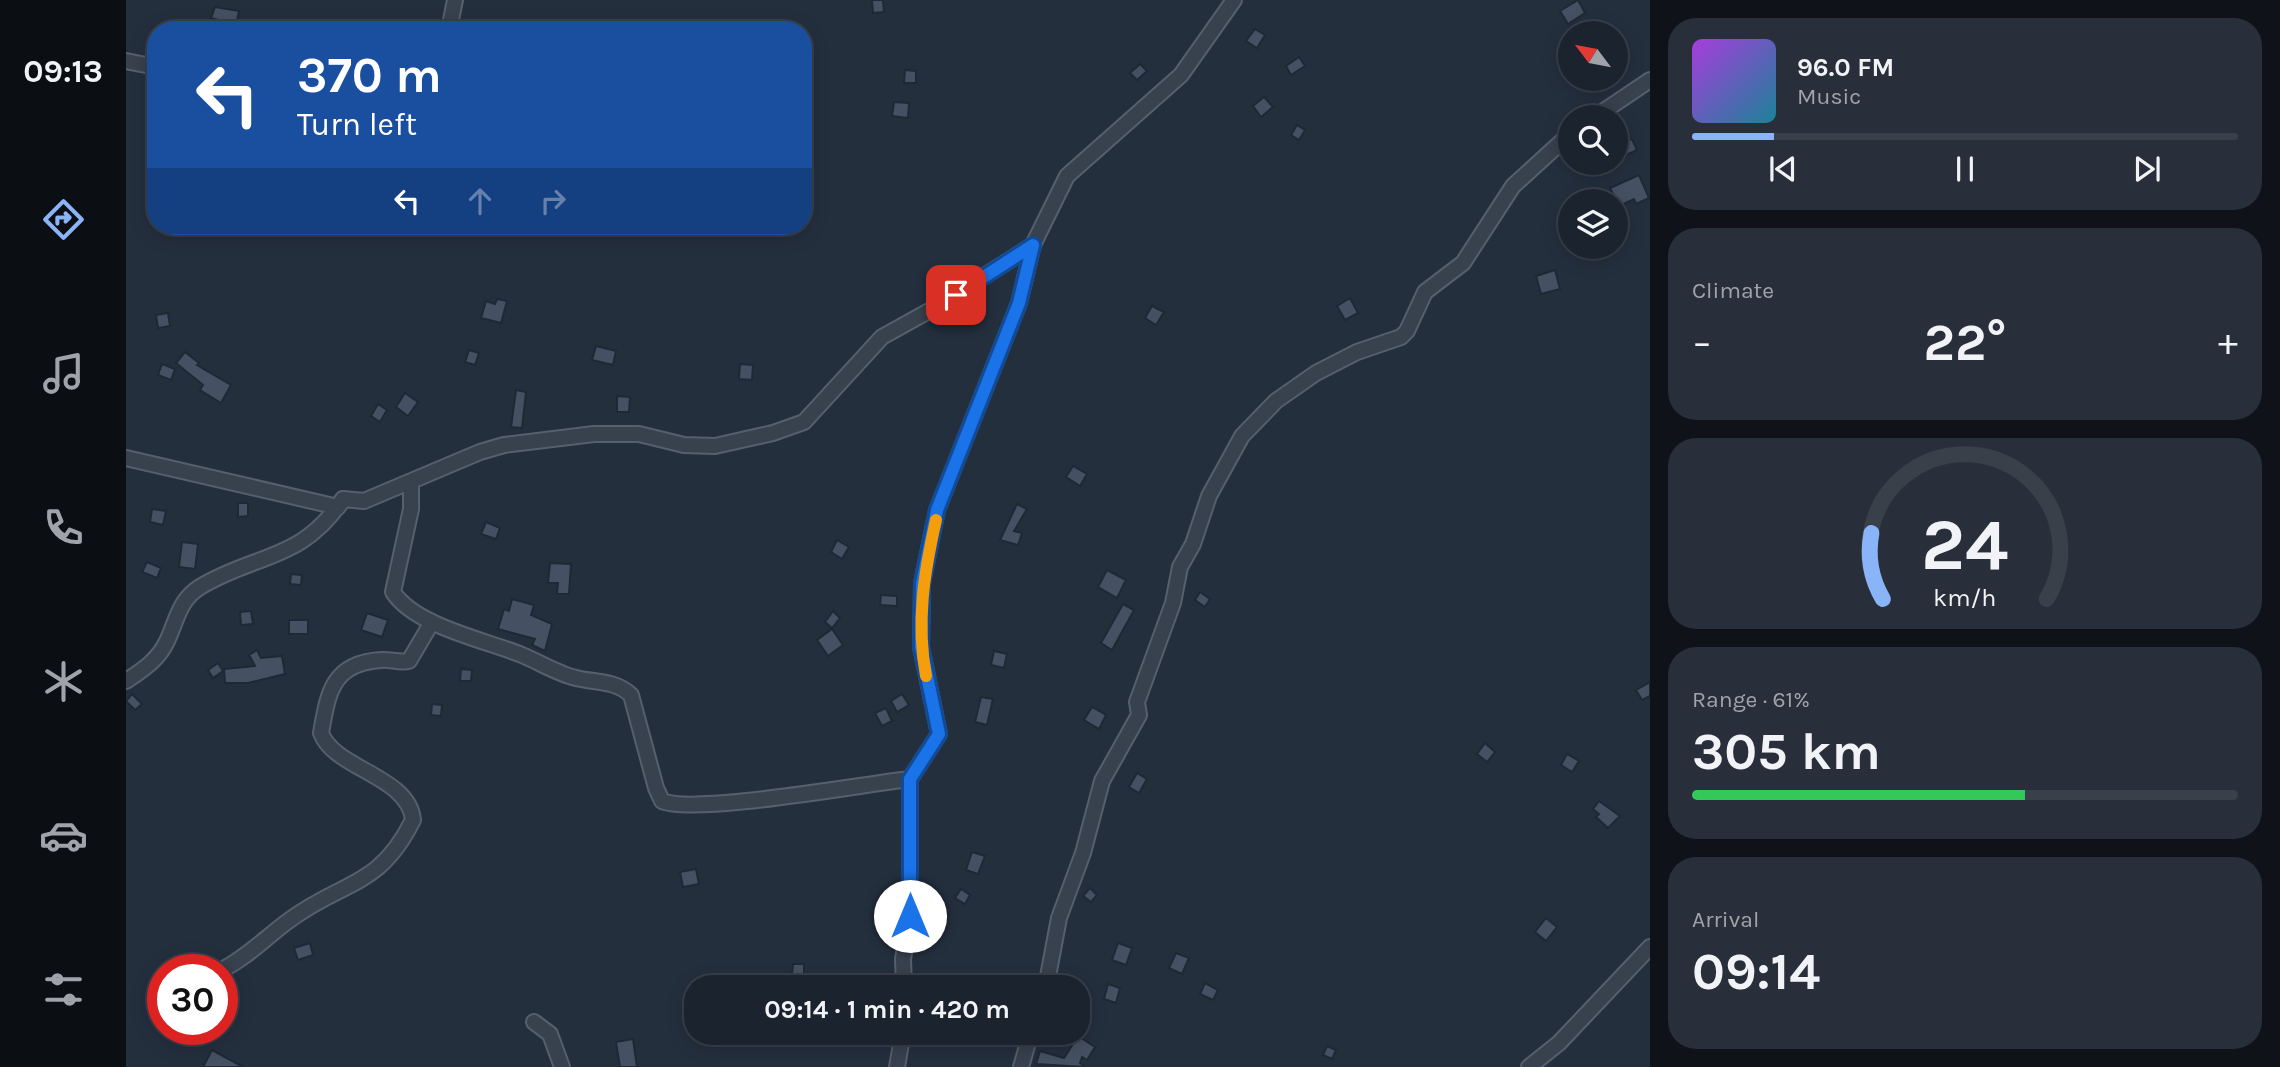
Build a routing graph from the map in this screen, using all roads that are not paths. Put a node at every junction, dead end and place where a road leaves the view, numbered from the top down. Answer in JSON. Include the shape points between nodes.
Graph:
{"nodes":[{"id":1,"x":455,"y":0,"type":"edge"},
{"id":2,"x":1234,"y":0,"type":"edge"},
{"id":3,"x":451,"y":21,"type":"edge"},
{"id":4,"x":126,"y":61,"type":"edge"},
{"id":5,"x":147,"y":66,"type":"edge"},
{"id":6,"x":1650,"y":80,"type":"edge"},
{"id":7,"x":1613,"y":105,"type":"edge"},
{"id":8,"x":1558,"y":145,"type":"edge"},
{"id":9,"x":1033,"y":245,"type":"junction"},
{"id":10,"x":126,"y":458,"type":"edge"},
{"id":11,"x":411,"y":482,"type":"junction"},
{"id":12,"x":343,"y":499,"type":"junction"},
{"id":13,"x":432,"y":622,"type":"junction"},
{"id":14,"x":126,"y":681,"type":"edge"},
{"id":15,"x":910,"y":779,"type":"junction"},
{"id":16,"x":1650,"y":947,"type":"edge"},
{"id":17,"x":238,"y":962,"type":"edge"},
{"id":18,"x":904,"y":975,"type":"edge"},
{"id":19,"x":1048,"y":975,"type":"edge"},
{"id":20,"x":534,"y":1021,"type":"dead end"},
{"id":21,"x":901,"y":1045,"type":"edge"},
{"id":22,"x":1027,"y":1045,"type":"edge"},
{"id":23,"x":562,"y":1067,"type":"edge"},
{"id":24,"x":897,"y":1067,"type":"edge"},
{"id":25,"x":1021,"y":1067,"type":"edge"},
{"id":26,"x":1529,"y":1067,"type":"edge"}],
"edges":[{"from":1,"to":3,"type":"street"},
{"from":2,"to":9,"type":"street","via":[[1181,75],[1067,176]]},
{"from":4,"to":5,"type":"street"},
{"from":6,"to":7,"type":"street"},
{"from":8,"to":19,"type":"street","via":[[1513,186],[1463,263],[1425,292],[1401,337],[1316,373],[1276,401],[1242,436],[1209,496],[1180,567],[1173,603],[1137,702],[1139,715],[1102,780],[1083,853],[1059,918]]},
{"from":9,"to":11,"type":"street","via":[[882,337],[804,422],[715,446],[684,445],[639,434],[517,443],[480,452]]},
{"from":9,"to":15,"type":"street","via":[[1019,303],[937,510],[922,583],[921,647],[939,734]]},
{"from":10,"to":12,"type":"street","via":[[338,507]]},
{"from":11,"to":12,"type":"street","via":[[364,501]]},
{"from":11,"to":13,"type":"street","via":[[411,509],[393,592]]},
{"from":12,"to":14,"type":"street","via":[[329,521],[309,539],[200,587],[182,602],[167,643],[149,666]]},
{"from":13,"to":15,"type":"street","via":[[574,678],[624,689],[631,695],[656,788],[662,801],[672,805]]},
{"from":13,"to":17,"type":"street","via":[[409,661],[382,660],[340,675],[333,682],[321,733],[334,748],[407,801],[413,820],[405,835],[376,872],[292,918]]},
{"from":15,"to":18,"type":"street","via":[[910,916]]},
{"from":16,"to":26,"type":"street","via":[[1559,1043]]},
{"from":20,"to":23,"type":"street","via":[[550,1034]]},
{"from":21,"to":24,"type":"street"},
{"from":22,"to":25,"type":"street"}]}
